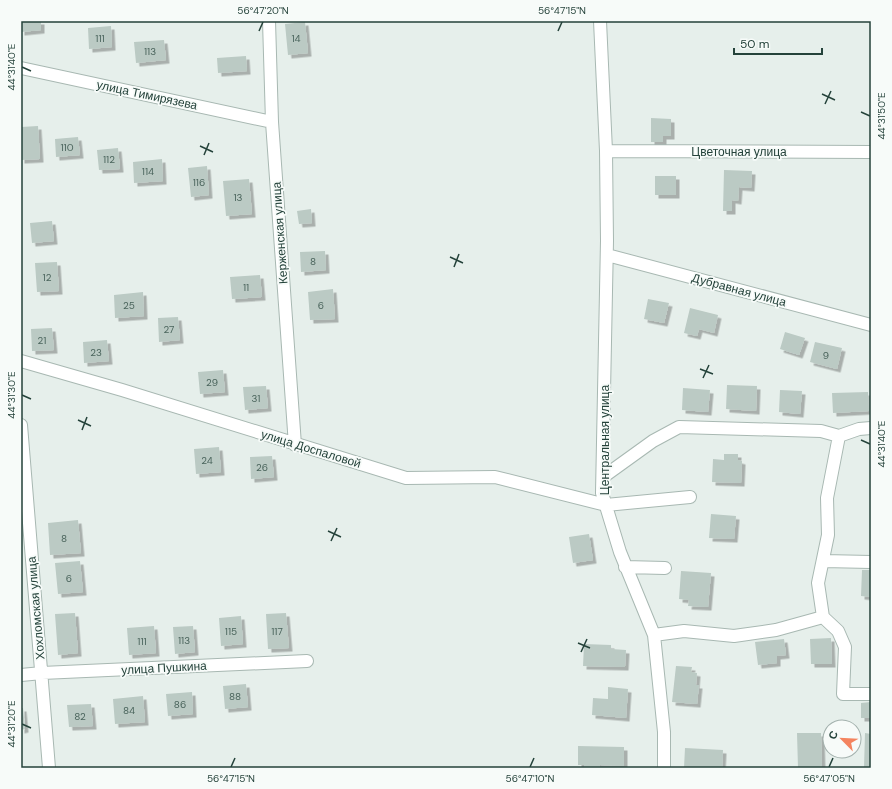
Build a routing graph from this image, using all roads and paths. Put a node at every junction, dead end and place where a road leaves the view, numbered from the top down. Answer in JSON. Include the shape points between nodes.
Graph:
{"nodes":[{"id":1,"x":270,"y":21,"type":"edge"},
{"id":2,"x":600,"y":21,"type":"edge"},
{"id":3,"x":21,"y":68,"type":"edge"},
{"id":4,"x":272,"y":122,"type":"junction"},
{"id":5,"x":606,"y":151,"type":"junction"},
{"id":6,"x":871,"y":152,"type":"edge"},
{"id":7,"x":607,"y":255,"type":"junction"},
{"id":8,"x":871,"y":325,"type":"edge"},
{"id":9,"x":21,"y":361,"type":"edge"},
{"id":10,"x":21,"y":425,"type":"edge"},
{"id":11,"x":871,"y":428,"type":"edge"},
{"id":12,"x":839,"y":436,"type":"junction"},
{"id":13,"x":296,"y":444,"type":"junction"},
{"id":14,"x":603,"y":477,"type":"junction"},
{"id":15,"x":690,"y":497,"type":"dead end"},
{"id":16,"x":606,"y":505,"type":"junction"},
{"id":17,"x":823,"y":560,"type":"junction"},
{"id":18,"x":871,"y":562,"type":"edge"},
{"id":19,"x":625,"y":566,"type":"junction"},
{"id":20,"x":665,"y":568,"type":"dead end"},
{"id":21,"x":823,"y":617,"type":"junction"},
{"id":22,"x":654,"y":635,"type":"junction"},
{"id":23,"x":308,"y":661,"type":"dead end"},
{"id":24,"x":42,"y":673,"type":"junction"},
{"id":25,"x":21,"y":675,"type":"edge"},
{"id":26,"x":871,"y":694,"type":"edge"},
{"id":27,"x":49,"y":768,"type":"edge"},
{"id":28,"x":664,"y":768,"type":"edge"}],
"edges":[{"from":1,"to":4,"type":"street","name":"Керженская улица"},
{"from":2,"to":5,"type":"street","name":"Центральная улица"},
{"from":3,"to":4,"type":"street","name":"улица Тимирязева"},
{"from":4,"to":13,"type":"street","name":"Керженская улица"},
{"from":5,"to":6,"type":"street","name":"Цветочная улица"},
{"from":5,"to":7,"type":"street","name":"Центральная улица"},
{"from":7,"to":8,"type":"street","name":"Дубравная улица"},
{"from":7,"to":14,"type":"street","name":"Центральная улица"},
{"from":9,"to":13,"type":"street","name":"улица Доспаловой"},
{"from":10,"to":24,"type":"street","name":"Хохломская улица"},
{"from":11,"to":12,"type":"street"},
{"from":12,"to":14,"type":"street","via":[[821,431],[679,427],[654,441]]},
{"from":12,"to":17,"type":"street","via":[[827,498],[828,535]]},
{"from":13,"to":16,"type":"street","name":"улица Доспаловой","via":[[406,478],[494,477]]},
{"from":14,"to":16,"type":"street","name":"Центральная улица","via":[[602,493]]},
{"from":15,"to":16,"type":"street","name":"улица Доспаловой"},
{"from":16,"to":19,"type":"street","name":"Центральная улица"},
{"from":17,"to":18,"type":"street"},
{"from":17,"to":21,"type":"street","via":[[818,583]]},
{"from":19,"to":20,"type":"street"},
{"from":19,"to":22,"type":"street","name":"Центральная улица"},
{"from":21,"to":22,"type":"street","via":[[776,630],[734,636],[684,632]]},
{"from":21,"to":26,"type":"street","via":[[838,631],[845,647],[843,694]]},
{"from":22,"to":28,"type":"street","name":"Центральная улица","via":[[664,732]]},
{"from":23,"to":24,"type":"street","name":"улица Пушкина"},
{"from":24,"to":25,"type":"street","name":"улица Пушкина"},
{"from":24,"to":27,"type":"street","name":"Хохломская улица"}]}
